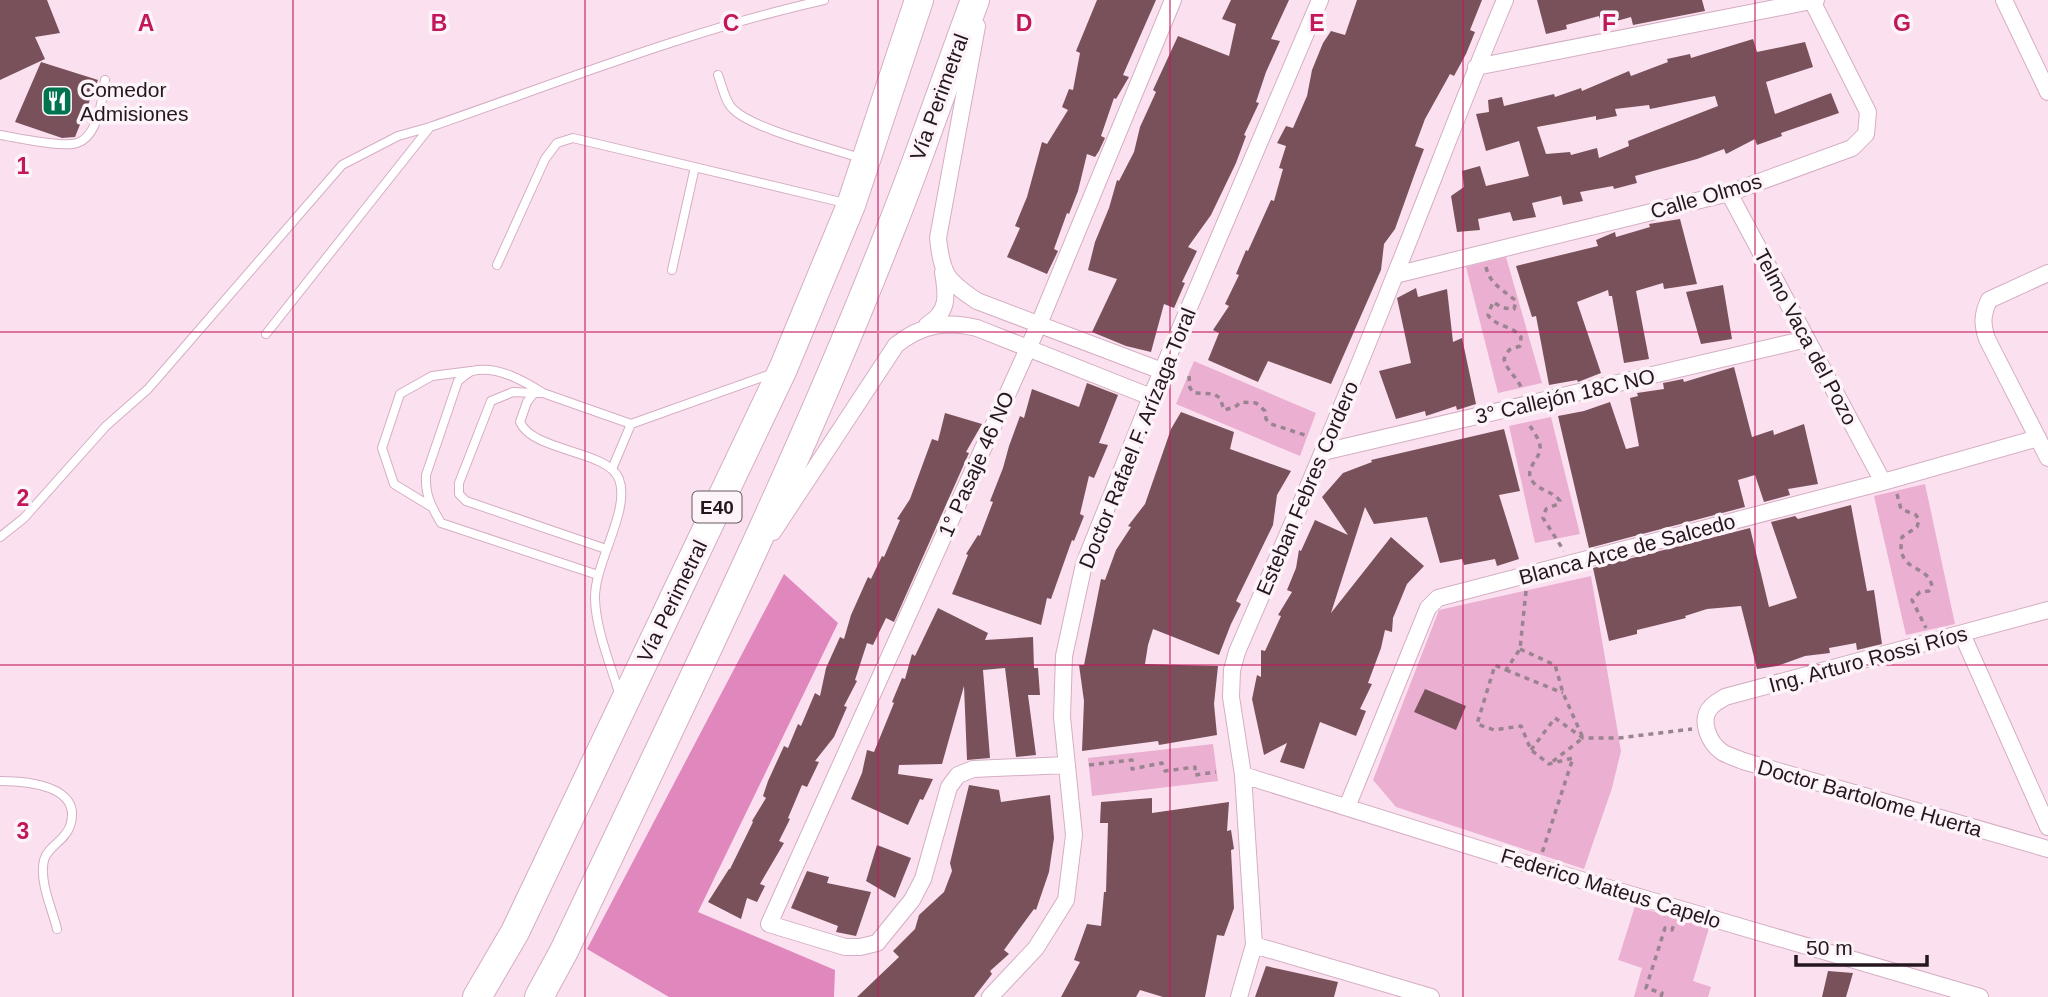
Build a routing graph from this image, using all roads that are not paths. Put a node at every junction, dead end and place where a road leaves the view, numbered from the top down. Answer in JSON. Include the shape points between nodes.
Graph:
{"nodes":[{"id":1,"x":824,"y":0,"type":"edge"},
{"id":2,"x":919,"y":0,"type":"edge"},
{"id":3,"x":975,"y":0,"type":"edge"},
{"id":4,"x":982,"y":0,"type":"edge"},
{"id":5,"x":1173,"y":0,"type":"edge"},
{"id":6,"x":1321,"y":0,"type":"edge"},
{"id":7,"x":1505,"y":0,"type":"edge"},
{"id":8,"x":2004,"y":0,"type":"edge"},
{"id":9,"x":1814,"y":1,"type":"edge"},
{"id":10,"x":1476,"y":67,"type":"junction"},
{"id":11,"x":718,"y":75,"type":"dead end"},
{"id":12,"x":105,"y":80,"type":"dead end"},
{"id":13,"x":2048,"y":92,"type":"edge"},
{"id":14,"x":430,"y":127,"type":"junction"},
{"id":15,"x":0,"y":135,"type":"edge"},
{"id":16,"x":867,"y":160,"type":"junction"},
{"id":17,"x":695,"y":167,"type":"junction"},
{"id":18,"x":1729,"y":193,"type":"junction"},
{"id":19,"x":851,"y":205,"type":"junction"},
{"id":20,"x":941,"y":258,"type":"junction"},
{"id":21,"x":497,"y":265,"type":"dead end"},
{"id":22,"x":672,"y":270,"type":"dead end"},
{"id":23,"x":2048,"y":273,"type":"edge"},
{"id":24,"x":1395,"y":275,"type":"junction"},
{"id":25,"x":1040,"y":324,"type":"junction"},
{"id":26,"x":919,"y":330,"type":"junction"},
{"id":27,"x":266,"y":334,"type":"dead end"},
{"id":28,"x":1807,"y":339,"type":"junction"},
{"id":29,"x":1028,"y":349,"type":"junction"},
{"id":30,"x":783,"y":369,"type":"junction"},
{"id":31,"x":471,"y":371,"type":"junction"},
{"id":32,"x":1162,"y":371,"type":"junction"},
{"id":33,"x":539,"y":393,"type":"junction"},
{"id":34,"x":1151,"y":397,"type":"junction"},
{"id":35,"x":631,"y":424,"type":"junction"},
{"id":36,"x":2038,"y":438,"type":"junction"},
{"id":37,"x":1323,"y":452,"type":"junction"},
{"id":38,"x":2048,"y":458,"type":"edge"},
{"id":39,"x":612,"y":468,"type":"junction"},
{"id":40,"x":1890,"y":486,"type":"junction"},
{"id":41,"x":430,"y":506,"type":"junction"},
{"id":42,"x":0,"y":537,"type":"edge"},
{"id":43,"x":606,"y":549,"type":"junction"},
{"id":44,"x":598,"y":575,"type":"junction"},
{"id":45,"x":734,"y":593,"type":"junction"},
{"id":46,"x":2048,"y":610,"type":"edge"},
{"id":47,"x":1962,"y":634,"type":"junction"},
{"id":48,"x":623,"y":704,"type":"junction"},
{"id":49,"x":1706,"y":728,"type":"joint"},
{"id":50,"x":1067,"y":765,"type":"junction"},
{"id":51,"x":1242,"y":775,"type":"junction"},
{"id":52,"x":0,"y":781,"type":"edge"},
{"id":53,"x":1347,"y":807,"type":"junction"},
{"id":54,"x":2048,"y":827,"type":"edge"},
{"id":55,"x":2048,"y":849,"type":"edge"},
{"id":56,"x":58,"y":929,"type":"dead end"},
{"id":57,"x":1254,"y":945,"type":"junction"},
{"id":58,"x":477,"y":997,"type":"edge"},
{"id":59,"x":539,"y":997,"type":"edge"},
{"id":60,"x":990,"y":997,"type":"edge"},
{"id":61,"x":1239,"y":997,"type":"edge"},
{"id":62,"x":1431,"y":997,"type":"edge"},
{"id":63,"x":1980,"y":997,"type":"edge"}],
"edges":[{"from":1,"to":14,"type":"lane","via":[[665,46]]},
{"from":2,"to":16,"type":"highway","name":"Vía Perimetral","number":"E40"},
{"from":3,"to":45,"type":"highway","name":"Vía Perimetral","number":"E40","via":[[890,233]]},
{"from":4,"to":20,"type":"street","via":[[940,221]]},
{"from":5,"to":25,"type":"street","name":"1° Pasaje 46 NO"},
{"from":6,"to":32,"type":"street","name":"Doctor Rafael F. Arízaga Toral"},
{"from":7,"to":10,"type":"street","name":"Esteban Febres Cordero"},
{"from":8,"to":13,"type":"street"},
{"from":9,"to":10,"type":"street"},
{"from":9,"to":18,"type":"street","name":"Calle Olmos","via":[[1868,112],[1866,134],[1852,148]]},
{"from":10,"to":24,"type":"street","name":"Esteban Febres Cordero"},
{"from":11,"to":16,"type":"lane","via":[[730,108],[742,117]]},
{"from":12,"to":15,"type":"lane","via":[[97,120],[77,144]]},
{"from":14,"to":27,"type":"lane"},
{"from":14,"to":42,"type":"lane","via":[[398,136],[342,165],[148,389],[106,426],[24,519]]},
{"from":16,"to":19,"type":"highway","name":"Vía Perimetral","number":"E40"},
{"from":17,"to":19,"type":"lane"},
{"from":17,"to":21,"type":"lane","via":[[573,138],[557,143],[545,159]]},
{"from":17,"to":22,"type":"lane"},
{"from":18,"to":24,"type":"street","name":"Calle Olmos"},
{"from":18,"to":28,"type":"street","name":"Telmo Vaca del Pozo"},
{"from":19,"to":30,"type":"highway","name":"Vía Perimetral","number":"E40"},
{"from":20,"to":25,"type":"street","via":[[953,285],[969,296]]},
{"from":20,"to":26,"type":"street","via":[[946,305],[935,320]]},
{"from":23,"to":36,"type":"street","via":[[1989,300],[1982,323]]},
{"from":24,"to":37,"type":"street","name":"Esteban Febres Cordero"},
{"from":25,"to":29,"type":"street","name":"1° Pasaje 46 NO"},
{"from":25,"to":32,"type":"street"},
{"from":26,"to":29,"type":"street","via":[[949,323],[969,326]]},
{"from":26,"to":45,"type":"street","via":[[896,345]]},
{"from":28,"to":37,"type":"street","name":"3° Callejón 18C NO"},
{"from":28,"to":40,"type":"street","name":"Telmo Vaca del Pozo"},
{"from":29,"to":34,"type":"street"},
{"from":29,"to":50,"type":"street","name":"1° Pasaje 46 NO","via":[[769,924],[845,947],[877,943],[923,879],[948,787],[958,775],[973,769]]},
{"from":30,"to":35,"type":"lane"},
{"from":30,"to":48,"type":"highway","name":"Vía Perimetral","number":"E40"},
{"from":31,"to":33,"type":"lane","via":[[518,377]]},
{"from":31,"to":41,"type":"lane","via":[[458,381],[426,475]]},
{"from":31,"to":41,"type":"lane","via":[[432,376],[400,394],[388,428],[383,448],[394,484]]},
{"from":32,"to":34,"type":"street","name":"Doctor Rafael F. Arízaga Toral"},
{"from":33,"to":35,"type":"lane"},
{"from":33,"to":39,"type":"lane","via":[[527,402],[520,422],[523,430]]},
{"from":33,"to":43,"type":"lane","via":[[513,392],[491,401],[459,483],[459,494],[466,501]]},
{"from":34,"to":50,"type":"street","name":"Doctor Rafael F. Arízaga Toral","via":[[1084,564],[1064,656],[1062,717]]},
{"from":35,"to":39,"type":"lane"},
{"from":36,"to":38,"type":"street"},
{"from":36,"to":40,"type":"street","name":"Blanca Arce de Salcedo"},
{"from":37,"to":51,"type":"street","name":"Esteban Febres Cordero","via":[[1232,670]]},
{"from":39,"to":43,"type":"lane","via":[[621,482],[623,498]]},
{"from":40,"to":53,"type":"street","name":"Blanca Arce de Salcedo","via":[[1438,598],[1428,608]]},
{"from":41,"to":44,"type":"lane","via":[[441,523]]},
{"from":43,"to":44,"type":"lane"},
{"from":44,"to":48,"type":"lane","via":[[597,614]]},
{"from":45,"to":59,"type":"highway","name":"Vía Perimetral","number":"E40"},
{"from":46,"to":47,"type":"street","name":"Ing. Arturo Rossi Ríos"},
{"from":47,"to":49,"type":"street","name":"Ing. Arturo Rossi Ríos","via":[[1725,697],[1710,707]]},
{"from":47,"to":54,"type":"street"},
{"from":48,"to":58,"type":"highway","name":"Vía Perimetral","number":"E40","via":[[515,932]]},
{"from":49,"to":55,"type":"street","name":"Doctor Bartolome Huerta","via":[[1722,752],[1743,761]]},
{"from":50,"to":60,"type":"street","name":"Doctor Rafael F. Arízaga Toral","via":[[1074,835],[1066,900],[1036,948]]},
{"from":51,"to":53,"type":"street","name":"Federico Mateus Capelo"},
{"from":51,"to":57,"type":"street","name":"Esteban Febres Cordero"},
{"from":52,"to":56,"type":"lane","via":[[52,788],[65,796],[71,809],[71,824],[44,861],[43,878]]},
{"from":53,"to":63,"type":"street","name":"Federico Mateus Capelo"},
{"from":57,"to":61,"type":"street","name":"Esteban Febres Cordero"},
{"from":57,"to":62,"type":"street"}]}
